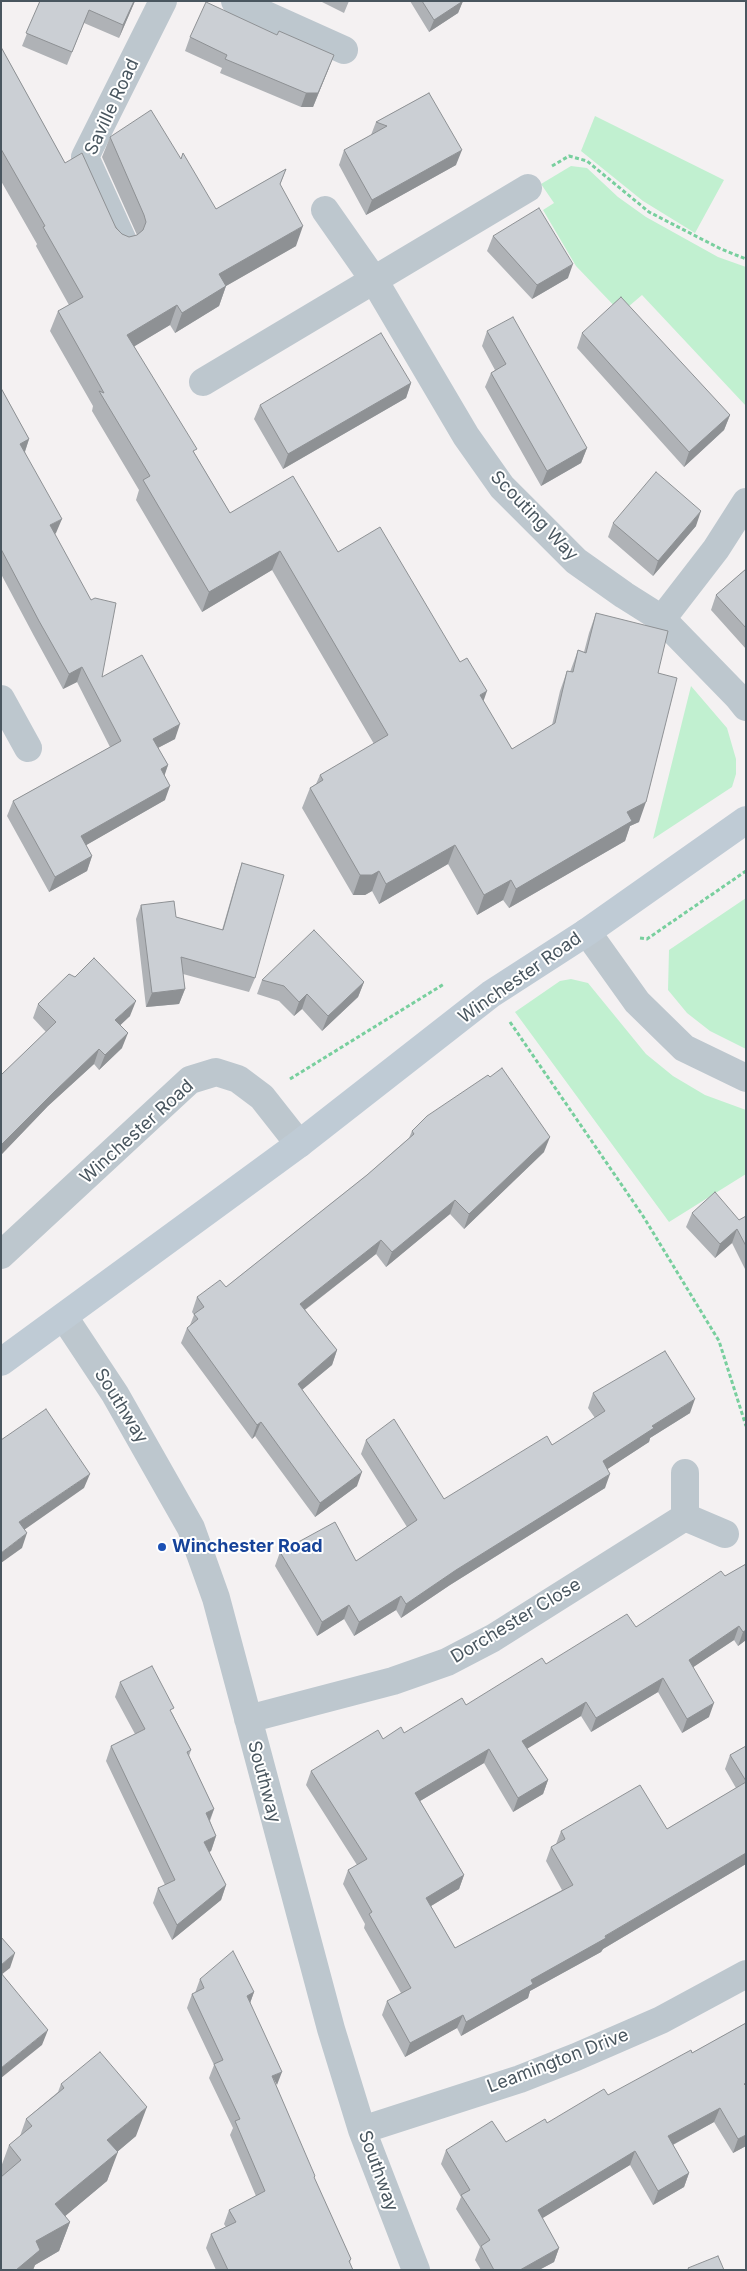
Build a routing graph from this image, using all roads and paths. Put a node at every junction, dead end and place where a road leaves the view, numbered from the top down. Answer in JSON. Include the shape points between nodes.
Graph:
{"nodes":[{"id":1,"x":163,"y":1,"type":"edge"},
{"id":2,"x":235,"y":1,"type":"edge"},
{"id":3,"x":344,"y":50,"type":"dead end"},
{"id":4,"x":528,"y":188,"type":"joint"},
{"id":5,"x":325,"y":210,"type":"dead end"},
{"id":6,"x":123,"y":241,"type":"edge"},
{"id":7,"x":746,"y":259,"type":"edge"},
{"id":8,"x":374,"y":280,"type":"junction"},
{"id":9,"x":203,"y":382,"type":"dead end"},
{"id":10,"x":746,"y":502,"type":"edge"},
{"id":11,"x":662,"y":619,"type":"junction"},
{"id":12,"x":1,"y":699,"type":"edge"},
{"id":13,"x":746,"y":707,"type":"edge"},
{"id":14,"x":28,"y":748,"type":"dead end"},
{"id":15,"x":746,"y":820,"type":"edge"},
{"id":16,"x":587,"y":932,"type":"junction"},
{"id":17,"x":491,"y":994,"type":"junction"},
{"id":18,"x":746,"y":1078,"type":"edge"},
{"id":19,"x":299,"y":1144,"type":"junction"},
{"id":20,"x":1,"y":1255,"type":"edge"},
{"id":21,"x":64,"y":1317,"type":"junction"},
{"id":22,"x":1,"y":1362,"type":"edge"},
{"id":23,"x":746,"y":1426,"type":"edge"},
{"id":24,"x":685,"y":1473,"type":"dead end"},
{"id":25,"x":685,"y":1517,"type":"junction"},
{"id":26,"x":725,"y":1534,"type":"dead end"},
{"id":27,"x":248,"y":1719,"type":"junction"},
{"id":28,"x":746,"y":1974,"type":"edge"},
{"id":29,"x":362,"y":2130,"type":"junction"},
{"id":30,"x":416,"y":2270,"type":"edge"}],
"edges":[{"from":1,"to":6,"type":"street","name":"Saville Road","via":[[85,157]]},
{"from":2,"to":3,"type":"street"},
{"from":4,"to":7,"type":"path","via":[[569,156],[587,161],[649,212]]},
{"from":4,"to":8,"type":"street"},
{"from":5,"to":8,"type":"street","name":"Scouting Way"},
{"from":8,"to":9,"type":"street"},
{"from":8,"to":11,"type":"street","name":"Scouting Way","via":[[466,436],[502,487],[576,561]]},
{"from":10,"to":11,"type":"street","via":[[716,549]]},
{"from":11,"to":13,"type":"street","name":"Scouting Way"},
{"from":12,"to":14,"type":"street"},
{"from":15,"to":16,"type":"street","name":"Winchester Road"},
{"from":16,"to":17,"type":"street","name":"Winchester Road"},
{"from":16,"to":18,"type":"street","via":[[637,1002],[684,1048]]},
{"from":17,"to":19,"type":"street","name":"Winchester Road"},
{"from":17,"to":23,"type":"path","via":[[644,1216],[719,1341]]},
{"from":19,"to":20,"type":"street","name":"Winchester Road","via":[[262,1097],[238,1079],[216,1072],[190,1080]]},
{"from":19,"to":21,"type":"street","name":"Winchester Road"},
{"from":21,"to":22,"type":"street","name":"Winchester Road"},
{"from":21,"to":27,"type":"street","name":"Southway","via":[[115,1394],[191,1528],[216,1598]]},
{"from":24,"to":25,"type":"street"},
{"from":25,"to":26,"type":"street"},
{"from":25,"to":27,"type":"street","name":"Dorchester Close","via":[[493,1638],[447,1662],[393,1681]]},
{"from":27,"to":29,"type":"street","name":"Southway","via":[[328,2020]]},
{"from":28,"to":29,"type":"street","name":"Leamington Drive","via":[[660,2020],[576,2056]]},
{"from":29,"to":30,"type":"street","name":"Southway"}]}
